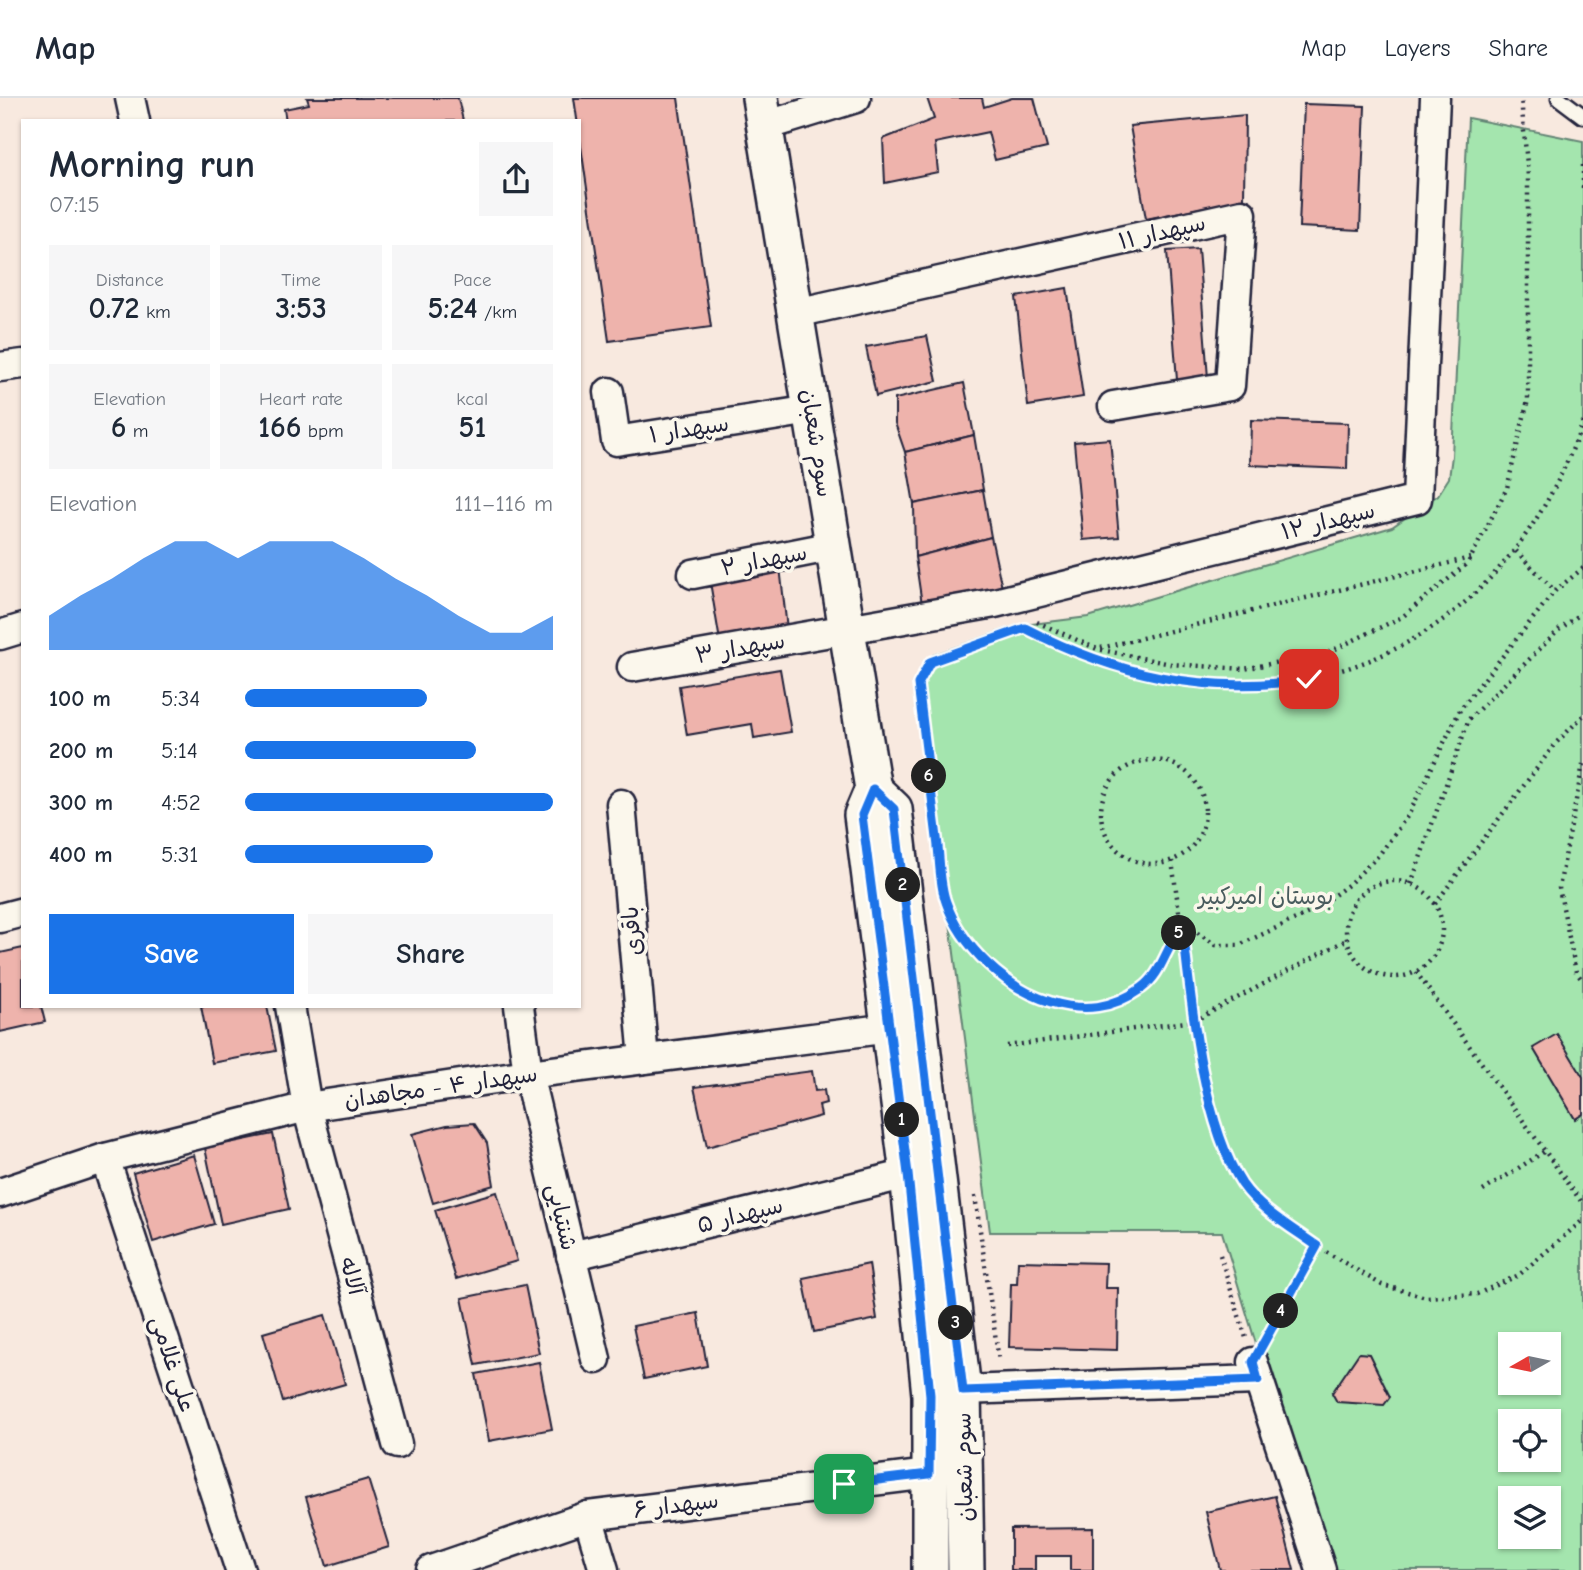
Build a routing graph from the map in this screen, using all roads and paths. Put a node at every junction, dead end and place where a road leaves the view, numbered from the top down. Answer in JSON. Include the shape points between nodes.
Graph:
{"nodes":[{"id":1,"x":130,"y":98,"type":"edge"},
{"id":2,"x":856,"y":98,"type":"edge"},
{"id":3,"x":1435,"y":98,"type":"edge"},
{"id":4,"x":1559,"y":98,"type":"edge"},
{"id":5,"x":763,"y":112,"type":"edge"},
{"id":6,"x":1583,"y":116,"type":"edge"},
{"id":7,"x":135,"y":119,"type":"edge"},
{"id":8,"x":1583,"y":165,"type":"edge"},
{"id":9,"x":1583,"y":189,"type":"edge"},
{"id":10,"x":796,"y":313,"type":"junction"},
{"id":11,"x":21,"y":364,"type":"edge"},
{"id":12,"x":0,"y":367,"type":"edge"},
{"id":13,"x":609,"y":392,"type":"dead end"},
{"id":14,"x":1113,"y":406,"type":"dead end"},
{"id":15,"x":811,"y":410,"type":"junction"},
{"id":16,"x":1583,"y":422,"type":"edge"},
{"id":17,"x":834,"y":546,"type":"junction"},
{"id":18,"x":1516,"y":551,"type":"junction"},
{"id":19,"x":1471,"y":558,"type":"dead end"},
{"id":20,"x":1583,"y":568,"type":"edge"},
{"id":21,"x":693,"y":574,"type":"dead end"},
{"id":22,"x":1555,"y":591,"type":"junction"},
{"id":23,"x":1583,"y":612,"type":"edge"},
{"id":24,"x":21,"y":629,"type":"edge"},
{"id":25,"x":848,"y":629,"type":"junction"},
{"id":26,"x":0,"y":635,"type":"edge"},
{"id":27,"x":1097,"y":649,"type":"dead end"},
{"id":28,"x":632,"y":667,"type":"dead end"},
{"id":29,"x":1583,"y":716,"type":"edge"},
{"id":30,"x":1583,"y":764,"type":"edge"},
{"id":31,"x":873,"y":789,"type":"junction"},
{"id":32,"x":621,"y":804,"type":"dead end"},
{"id":33,"x":1172,"y":861,"type":"junction"},
{"id":34,"x":1411,"y":884,"type":"junction"},
{"id":35,"x":1435,"y":904,"type":"junction"},
{"id":36,"x":21,"y":913,"type":"edge"},
{"id":37,"x":0,"y":918,"type":"edge"},
{"id":38,"x":1183,"y":929,"type":"junction"},
{"id":39,"x":1348,"y":939,"type":"junction"},
{"id":40,"x":1416,"y":972,"type":"junction"},
{"id":41,"x":1583,"y":981,"type":"edge"},
{"id":42,"x":290,"y":1008,"type":"edge"},
{"id":43,"x":519,"y":1008,"type":"edge"},
{"id":44,"x":1194,"y":1021,"type":"junction"},
{"id":45,"x":890,"y":1028,"type":"junction"},
{"id":46,"x":1007,"y":1046,"type":"dead end"},
{"id":47,"x":644,"y":1059,"type":"junction"},
{"id":48,"x":528,"y":1074,"type":"junction"},
{"id":49,"x":307,"y":1107,"type":"junction"},
{"id":50,"x":1545,"y":1151,"type":"junction"},
{"id":51,"x":105,"y":1157,"type":"junction"},
{"id":52,"x":908,"y":1174,"type":"junction"},
{"id":53,"x":975,"y":1191,"type":"dead end"},
{"id":54,"x":1483,"y":1191,"type":"dead end"},
{"id":55,"x":0,"y":1193,"type":"edge"},
{"id":56,"x":1583,"y":1204,"type":"edge"},
{"id":57,"x":1583,"y":1220,"type":"edge"},
{"id":58,"x":1317,"y":1246,"type":"junction"},
{"id":59,"x":1220,"y":1255,"type":"dead end"},
{"id":60,"x":571,"y":1256,"type":"junction"},
{"id":61,"x":596,"y":1359,"type":"dead end"},
{"id":62,"x":1256,"y":1371,"type":"junction"},
{"id":63,"x":1003,"y":1389,"type":"junction"},
{"id":64,"x":963,"y":1391,"type":"junction"},
{"id":65,"x":397,"y":1444,"type":"dead end"},
{"id":66,"x":929,"y":1474,"type":"junction"},
{"id":67,"x":588,"y":1516,"type":"junction"},
{"id":68,"x":240,"y":1570,"type":"edge"},
{"id":69,"x":431,"y":1570,"type":"edge"},
{"id":70,"x":604,"y":1570,"type":"edge"},
{"id":71,"x":930,"y":1570,"type":"edge"},
{"id":72,"x":966,"y":1570,"type":"edge"},
{"id":73,"x":1321,"y":1570,"type":"edge"}],
"edges":[{"from":1,"to":7,"type":"street"},
{"from":2,"to":5,"type":"street"},
{"from":3,"to":25,"type":"street","name":"سپهدار ۱۲","via":[[1417,499],[995,603]]},
{"from":4,"to":6,"type":"lane"},
{"from":5,"to":10,"type":"street","name":"سوم شعبان"},
{"from":8,"to":9,"type":"path"},
{"from":10,"to":14,"type":"street","name":"سپهدار ۱۱","via":[[1242,214],[1230,386]]},
{"from":10,"to":15,"type":"street","name":"سوم شعبان"},
{"from":11,"to":12,"type":"street"},
{"from":13,"to":15,"type":"street","name":"سپهدار ۱","via":[[616,441]]},
{"from":15,"to":17,"type":"street","name":"سوم شعبان"},
{"from":16,"to":18,"type":"path","via":[[1552,497]]},
{"from":17,"to":21,"type":"street","name":"سپهدار ۲"},
{"from":17,"to":25,"type":"street","name":"سوم شعبان"},
{"from":18,"to":22,"type":"path"},
{"from":18,"to":38,"type":"path","via":[[1422,634],[1363,663],[1309,679],[1236,686],[1160,679],[1086,657],[1025,628],[930,662],[918,684],[945,901],[980,954],[1020,989],[1044,1000],[1086,1009],[1117,1003],[1141,989],[1155,977],[1174,937]]},
{"from":19,"to":27,"type":"path"},
{"from":20,"to":22,"type":"path"},
{"from":22,"to":38,"type":"path","via":[[1461,708],[1409,814],[1379,855],[1348,885],[1311,912],[1240,945],[1216,945]]},
{"from":23,"to":34,"type":"path","via":[[1469,719]]},
{"from":24,"to":26,"type":"street"},
{"from":25,"to":28,"type":"street","name":"سپهدار ۳"},
{"from":25,"to":31,"type":"street","name":"سوم شعبان"},
{"from":29,"to":35,"type":"path","via":[[1555,744]]},
{"from":30,"to":41,"type":"path","via":[[1559,888],[1576,972]]},
{"from":31,"to":45,"type":"street","name":"سوم شعبان","via":[[862,815]]},
{"from":31,"to":64,"type":"street","name":"سوم شعبان","via":[[894,809]]},
{"from":32,"to":47,"type":"street","name":"باقری"},
{"from":33,"to":33,"type":"path","via":[[1195,843],[1202,830],[1203,800],[1198,786],[1177,766],[1163,761],[1133,763],[1110,782],[1103,795],[1107,838],[1128,859],[1142,864]]},
{"from":33,"to":38,"type":"path"},
{"from":34,"to":35,"type":"path"},
{"from":34,"to":39,"type":"path","via":[[1382,882],[1369,888],[1350,910]]},
{"from":35,"to":40,"type":"path","via":[[1441,918],[1440,942],[1429,963]]},
{"from":36,"to":37,"type":"street"},
{"from":38,"to":44,"type":"path"},
{"from":39,"to":40,"type":"path","via":[[1353,953],[1374,973],[1388,977]]},
{"from":39,"to":44,"type":"path"},
{"from":40,"to":50,"type":"path"},
{"from":42,"to":49,"type":"street","name":"آلاله"},
{"from":43,"to":48,"type":"street","name":"شنتیایی"},
{"from":44,"to":46,"type":"path"},
{"from":44,"to":58,"type":"path","via":[[1212,1107],[1243,1185],[1265,1208]]},
{"from":45,"to":47,"type":"street","name":"سپهدار ۴ - مجاهدان"},
{"from":45,"to":52,"type":"street","name":"سوم شعبان"},
{"from":47,"to":48,"type":"street","name":"سپهدار ۴ - مجاهدان"},
{"from":48,"to":49,"type":"street","name":"سپهدار ۴ - مجاهدان"},
{"from":48,"to":60,"type":"street","name":"شنتیایی"},
{"from":49,"to":51,"type":"street","name":"سپهدار ۴ - مجاهدان"},
{"from":49,"to":65,"type":"street","name":"آلاله"},
{"from":50,"to":54,"type":"path"},
{"from":50,"to":56,"type":"path"},
{"from":51,"to":55,"type":"street","name":"سپهدار ۴ - مجاهدان"},
{"from":51,"to":68,"type":"street","name":"علی غلامی"},
{"from":52,"to":60,"type":"street","name":"سپهدار ۵"},
{"from":52,"to":66,"type":"street","name":"سوم شعبان","via":[[930,1395]]},
{"from":53,"to":63,"type":"path"},
{"from":57,"to":58,"type":"path","via":[[1519,1275],[1477,1294],[1426,1297],[1382,1285]]},
{"from":58,"to":62,"type":"path"},
{"from":59,"to":62,"type":"path"},
{"from":60,"to":61,"type":"street","name":"شنتیایی"},
{"from":62,"to":63,"type":"street"},
{"from":62,"to":73,"type":"street"},
{"from":63,"to":64,"type":"street"},
{"from":64,"to":72,"type":"street","name":"سوم شعبان"},
{"from":66,"to":67,"type":"street","name":"سپهدار ۶"},
{"from":66,"to":71,"type":"street","name":"سوم شعبان"},
{"from":67,"to":69,"type":"street","name":"سپهدار ۶"},
{"from":67,"to":70,"type":"street"}]}
